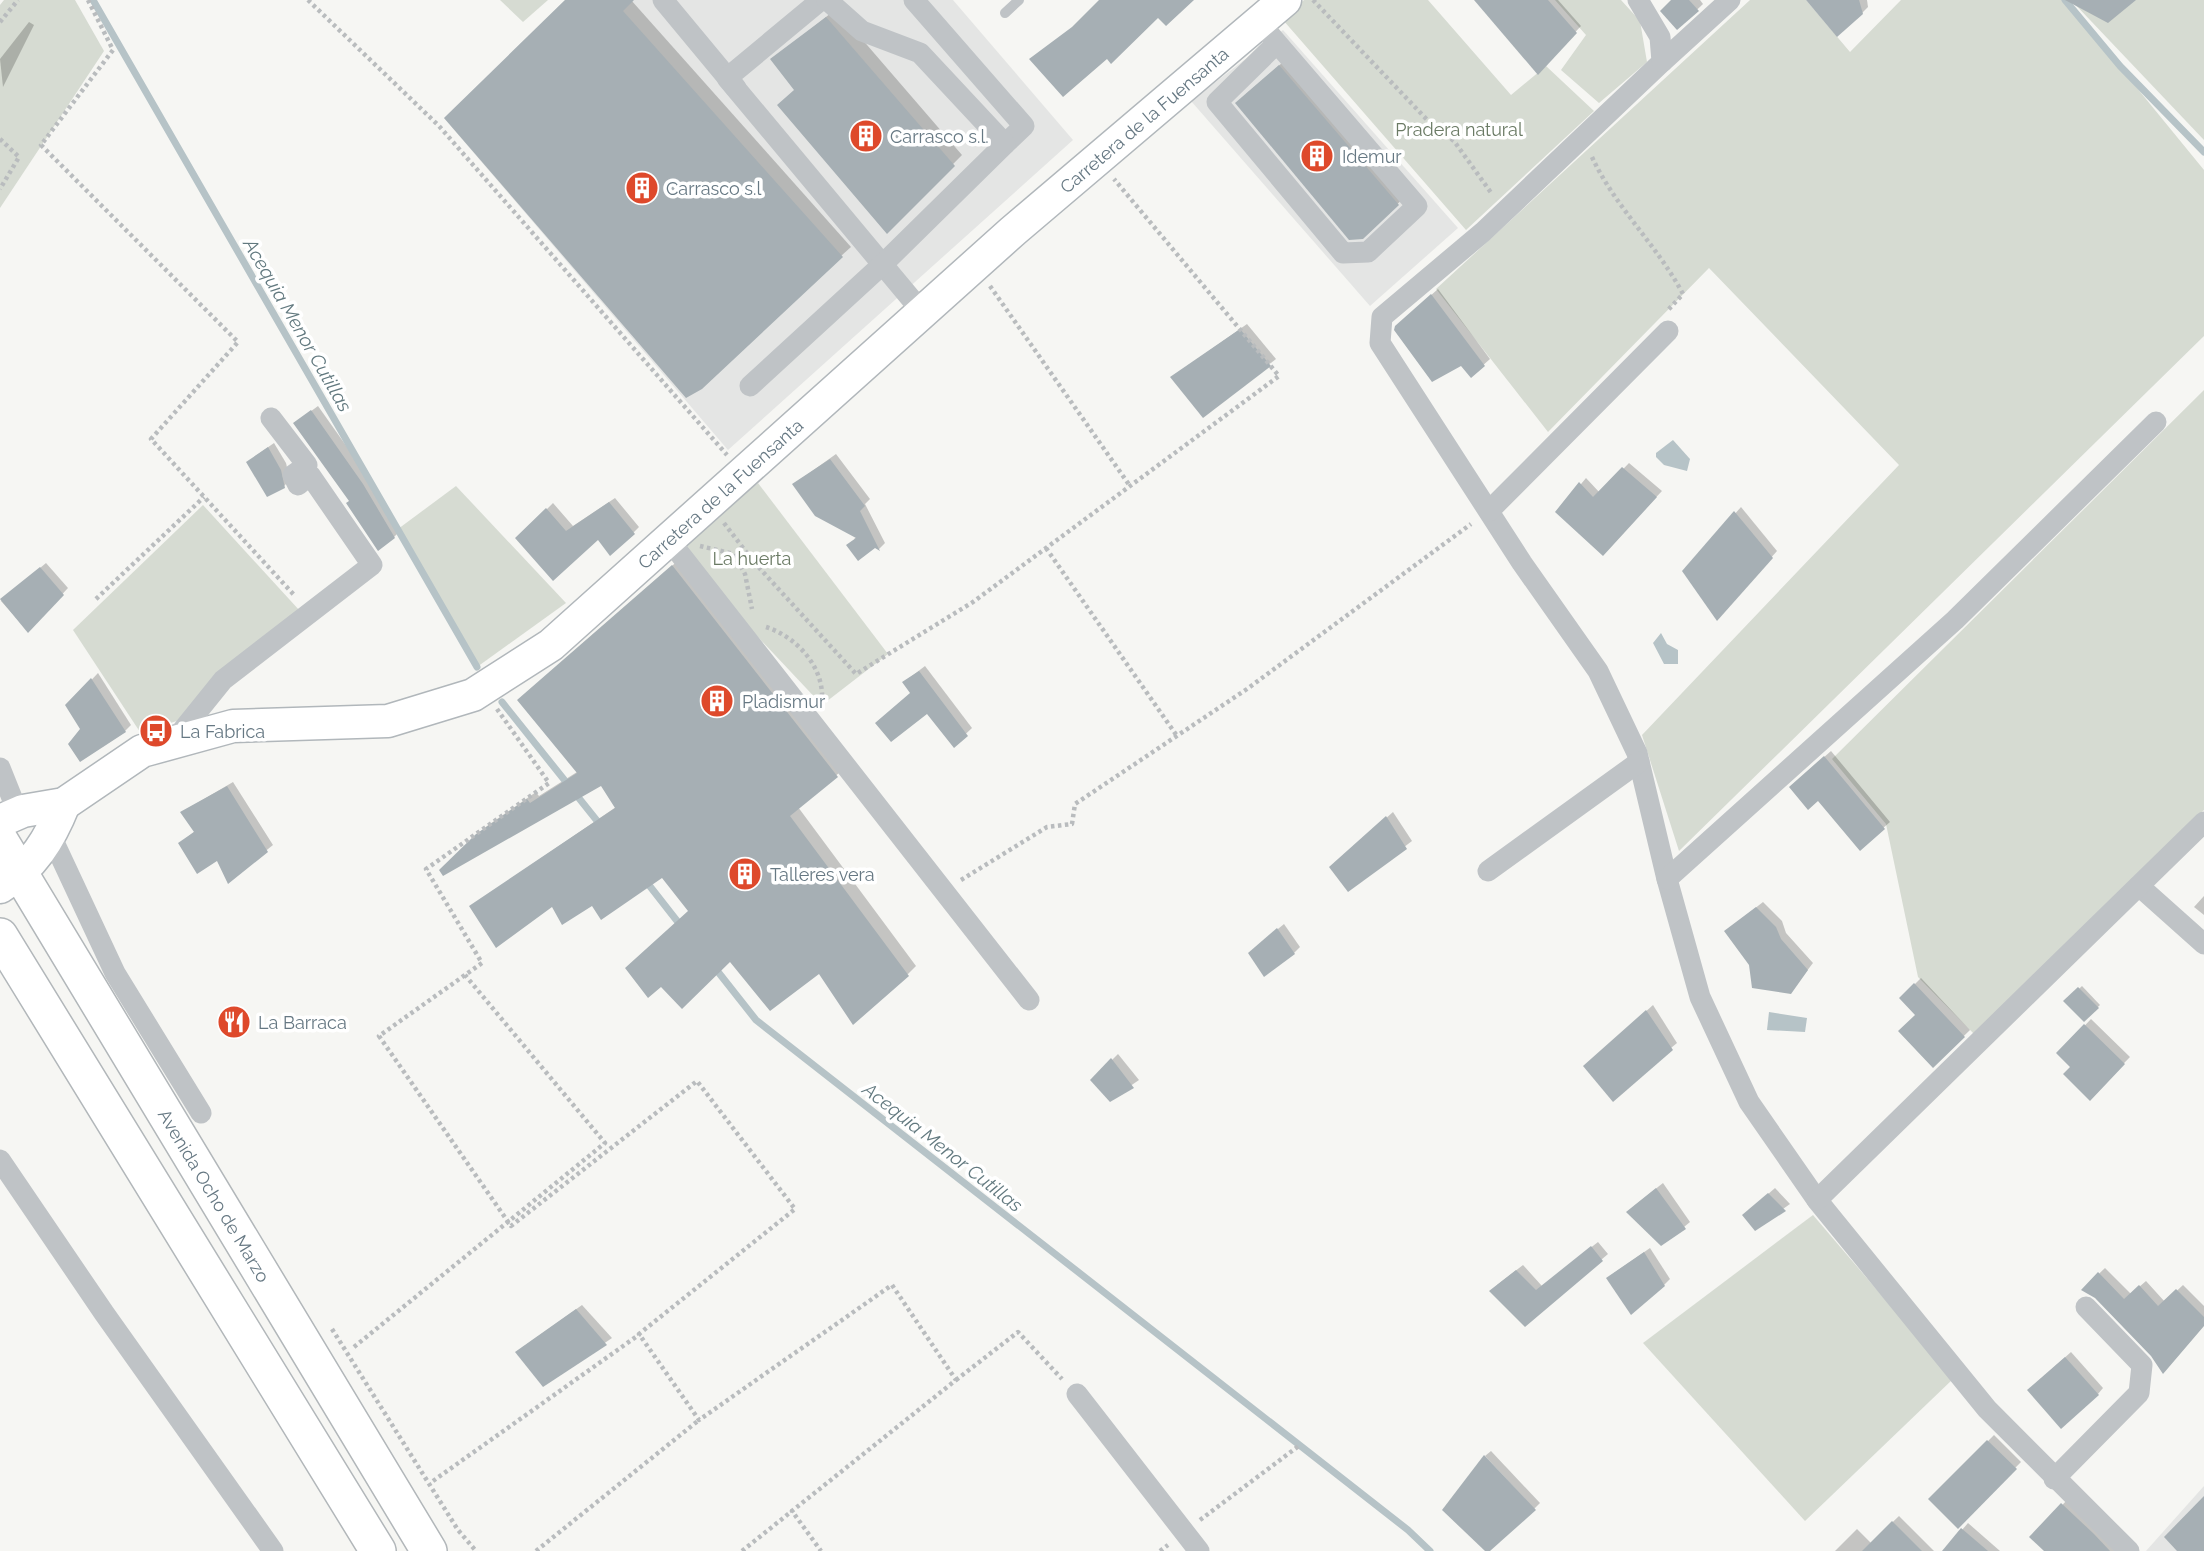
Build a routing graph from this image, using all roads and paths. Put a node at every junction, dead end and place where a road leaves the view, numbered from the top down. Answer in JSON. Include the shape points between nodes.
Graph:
{"nodes":[{"id":1,"x":18,"y":0,"type":"edge"},
{"id":2,"x":88,"y":0,"type":"edge"},
{"id":3,"x":308,"y":0,"type":"edge"},
{"id":4,"x":663,"y":0,"type":"edge"},
{"id":5,"x":821,"y":0,"type":"edge"},
{"id":6,"x":827,"y":0,"type":"edge"},
{"id":7,"x":915,"y":0,"type":"edge"},
{"id":8,"x":1019,"y":0,"type":"edge"},
{"id":9,"x":1285,"y":0,"type":"edge"},
{"id":10,"x":1313,"y":0,"type":"edge"},
{"id":11,"x":1638,"y":0,"type":"edge"},
{"id":12,"x":1730,"y":0,"type":"edge"},
{"id":13,"x":1005,"y":13,"type":"dead end"},
{"id":14,"x":0,"y":22,"type":"edge"},
{"id":15,"x":1268,"y":33,"type":"junction"},
{"id":16,"x":1662,"y":62,"type":"junction"},
{"id":17,"x":762,"y":119,"type":"junction"},
{"id":18,"x":1582,"y":138,"type":"junction"},
{"id":19,"x":0,"y":139,"type":"edge"},
{"id":20,"x":1005,"y":144,"type":"junction"},
{"id":21,"x":1098,"y":160,"type":"junction"},
{"id":22,"x":0,"y":189,"type":"edge"},
{"id":23,"x":1500,"y":216,"type":"junction"},
{"id":24,"x":883,"y":264,"type":"junction"},
{"id":25,"x":976,"y":265,"type":"junction"},
{"id":26,"x":923,"y":313,"type":"junction"},
{"id":27,"x":1668,"y":331,"type":"joint"},
{"id":28,"x":750,"y":386,"type":"dead end"},
{"id":29,"x":271,"y":418,"type":"dead end"},
{"id":30,"x":2156,"y":422,"type":"dead end"},
{"id":31,"x":744,"y":474,"type":"junction"},
{"id":32,"x":1130,"y":486,"type":"junction"},
{"id":33,"x":204,"y":497,"type":"junction"},
{"id":34,"x":708,"y":505,"type":"junction"},
{"id":35,"x":1489,"y":511,"type":"junction"},
{"id":36,"x":668,"y":540,"type":"junction"},
{"id":37,"x":1046,"y":548,"type":"junction"},
{"id":38,"x":96,"y":599,"type":"dead end"},
{"id":39,"x":312,"y":614,"type":"junction"},
{"id":40,"x":753,"y":614,"type":"dead end"},
{"id":41,"x":757,"y":624,"type":"dead end"},
{"id":42,"x":483,"y":689,"type":"junction"},
{"id":43,"x":822,"y":705,"type":"dead end"},
{"id":44,"x":1177,"y":736,"type":"junction"},
{"id":45,"x":173,"y":742,"type":"junction"},
{"id":46,"x":1639,"y":762,"type":"junction"},
{"id":47,"x":0,"y":768,"type":"edge"},
{"id":48,"x":64,"y":804,"type":"junction"},
{"id":49,"x":2204,"y":822,"type":"edge"},
{"id":50,"x":6,"y":825,"type":"edge"},
{"id":51,"x":51,"y":836,"type":"junction"},
{"id":52,"x":1488,"y":871,"type":"dead end"},
{"id":53,"x":1667,"y":879,"type":"junction"},
{"id":54,"x":10,"y":881,"type":"edge"},
{"id":55,"x":2139,"y":886,"type":"junction"},
{"id":56,"x":942,"y":889,"type":"junction"},
{"id":57,"x":0,"y":936,"type":"edge"},
{"id":58,"x":2204,"y":944,"type":"edge"},
{"id":59,"x":465,"y":975,"type":"junction"},
{"id":60,"x":1029,"y":1000,"type":"dead end"},
{"id":61,"x":201,"y":1113,"type":"dead end"},
{"id":62,"x":0,"y":1160,"type":"edge"},
{"id":63,"x":1817,"y":1200,"type":"junction"},
{"id":64,"x":2086,"y":1307,"type":"dead end"},
{"id":65,"x":325,"y":1318,"type":"dead end"},
{"id":66,"x":640,"y":1334,"type":"junction"},
{"id":67,"x":354,"y":1347,"type":"dead end"},
{"id":68,"x":956,"y":1380,"type":"junction"},
{"id":69,"x":1077,"y":1394,"type":"joint"},
{"id":70,"x":699,"y":1420,"type":"junction"},
{"id":71,"x":1300,"y":1445,"type":"dead end"},
{"id":72,"x":2054,"y":1479,"type":"junction"},
{"id":73,"x":433,"y":1481,"type":"dead end"},
{"id":74,"x":792,"y":1511,"type":"junction"},
{"id":75,"x":1192,"y":1527,"type":"dead end"},
{"id":76,"x":1170,"y":1543,"type":"dead end"},
{"id":77,"x":274,"y":1551,"type":"edge"},
{"id":78,"x":378,"y":1551,"type":"edge"},
{"id":79,"x":429,"y":1551,"type":"edge"},
{"id":80,"x":476,"y":1551,"type":"edge"},
{"id":81,"x":536,"y":1551,"type":"edge"},
{"id":82,"x":742,"y":1551,"type":"edge"},
{"id":83,"x":821,"y":1551,"type":"edge"},
{"id":84,"x":1160,"y":1551,"type":"edge"},
{"id":85,"x":1199,"y":1551,"type":"edge"},
{"id":86,"x":2129,"y":1551,"type":"edge"}],
"edges":[{"from":1,"to":14,"type":"path"},
{"from":2,"to":33,"type":"path","via":[[113,50],[41,145],[238,341],[151,439]]},
{"from":3,"to":31,"type":"path","via":[[439,127]]},
{"from":4,"to":17,"type":"street"},
{"from":5,"to":17,"type":"street","via":[[727,78]]},
{"from":6,"to":20,"type":"street","via":[[862,31],[920,53]]},
{"from":7,"to":20,"type":"street","via":[[1024,126]]},
{"from":8,"to":13,"type":"lane"},
{"from":9,"to":15,"type":"main road","name":"Carretera de la Fuensanta"},
{"from":10,"to":23,"type":"path","via":[[1433,126],[1454,141],[1489,188]]},
{"from":11,"to":16,"type":"street","via":[[1660,37]]},
{"from":12,"to":16,"type":"street"},
{"from":15,"to":15,"type":"street","via":[[1417,206],[1368,252],[1343,253],[1217,102]]},
{"from":15,"to":21,"type":"main road","name":"Carretera de la Fuensanta"},
{"from":16,"to":18,"type":"street"},
{"from":17,"to":24,"type":"street"},
{"from":18,"to":23,"type":"street"},
{"from":18,"to":27,"type":"path","via":[[1601,177],[1683,294],[1653,324]]},
{"from":19,"to":22,"type":"path","via":[[19,157]]},
{"from":20,"to":24,"type":"street"},
{"from":21,"to":25,"type":"main road","name":"Carretera de la Fuensanta"},
{"from":21,"to":32,"type":"path","via":[[1279,376]]},
{"from":23,"to":35,"type":"street","via":[[1382,317],[1380,343]]},
{"from":24,"to":26,"type":"street"},
{"from":24,"to":28,"type":"street"},
{"from":25,"to":26,"type":"main road","name":"Carretera de la Fuensanta"},
{"from":25,"to":32,"type":"path"},
{"from":26,"to":31,"type":"main road","name":"Carretera de la Fuensanta"},
{"from":27,"to":35,"type":"street"},
{"from":29,"to":39,"type":"street","via":[[307,465],[293,475],[298,485],[310,475],[372,565]]},
{"from":30,"to":53,"type":"street","via":[[1955,620]]},
{"from":31,"to":34,"type":"main road","name":"Carretera de la Fuensanta"},
{"from":32,"to":37,"type":"path"},
{"from":33,"to":38,"type":"path"},
{"from":33,"to":39,"type":"path"},
{"from":34,"to":36,"type":"main road","name":"Carretera de la Fuensanta"},
{"from":34,"to":37,"type":"path","via":[[856,674],[973,602]]},
{"from":35,"to":44,"type":"path"},
{"from":35,"to":46,"type":"street","via":[[1598,671]]},
{"from":36,"to":40,"type":"path","via":[[734,554],[745,574]]},
{"from":36,"to":42,"type":"main road","name":"Carretera de la Fuensanta","via":[[551,645]]},
{"from":36,"to":56,"type":"street"},
{"from":37,"to":44,"type":"path"},
{"from":39,"to":45,"type":"street","via":[[223,680]]},
{"from":41,"to":43,"type":"path","via":[[781,632],[801,648],[823,682]]},
{"from":42,"to":45,"type":"main road","name":"Carretera de la Fuensanta","via":[[387,721],[233,726]]},
{"from":42,"to":59,"type":"path","via":[[549,783],[426,869],[482,963]]},
{"from":44,"to":56,"type":"path","via":[[1074,804],[1072,824],[1047,827]]},
{"from":45,"to":48,"type":"main road","name":"Carretera de la Fuensanta","via":[[142,751]]},
{"from":46,"to":52,"type":"street"},
{"from":46,"to":53,"type":"street"},
{"from":47,"to":50,"type":"street"},
{"from":48,"to":50,"type":"main road"},
{"from":48,"to":51,"type":"main road"},
{"from":49,"to":55,"type":"street"},
{"from":50,"to":54,"type":"main road","name":"Avenida Ocho de Marzo"},
{"from":51,"to":54,"type":"main road"},
{"from":51,"to":61,"type":"street","via":[[115,973]]},
{"from":53,"to":63,"type":"street","via":[[1700,997],[1728,1061],[1749,1102]]},
{"from":54,"to":79,"type":"main road","name":"Avenida Ocho de Marzo"},
{"from":55,"to":58,"type":"street"},
{"from":55,"to":63,"type":"street"},
{"from":56,"to":60,"type":"street"},
{"from":57,"to":78,"type":"main road"},
{"from":59,"to":66,"type":"path","via":[[379,1036],[511,1226],[697,1082],[795,1209]]},
{"from":59,"to":67,"type":"path","via":[[606,1143]]},
{"from":62,"to":77,"type":"street"},
{"from":63,"to":72,"type":"street","via":[[1987,1409]]},
{"from":64,"to":72,"type":"street","via":[[2142,1365],[2138,1393]]},
{"from":65,"to":80,"type":"path","via":[[458,1530]]},
{"from":66,"to":70,"type":"path"},
{"from":66,"to":73,"type":"path"},
{"from":68,"to":69,"type":"path","via":[[1018,1332]]},
{"from":68,"to":70,"type":"path","via":[[892,1285]]},
{"from":68,"to":74,"type":"path"},
{"from":69,"to":85,"type":"street"},
{"from":70,"to":81,"type":"path"},
{"from":71,"to":75,"type":"path"},
{"from":72,"to":86,"type":"street"},
{"from":74,"to":82,"type":"path"},
{"from":74,"to":83,"type":"path"},
{"from":76,"to":84,"type":"path"}]}
